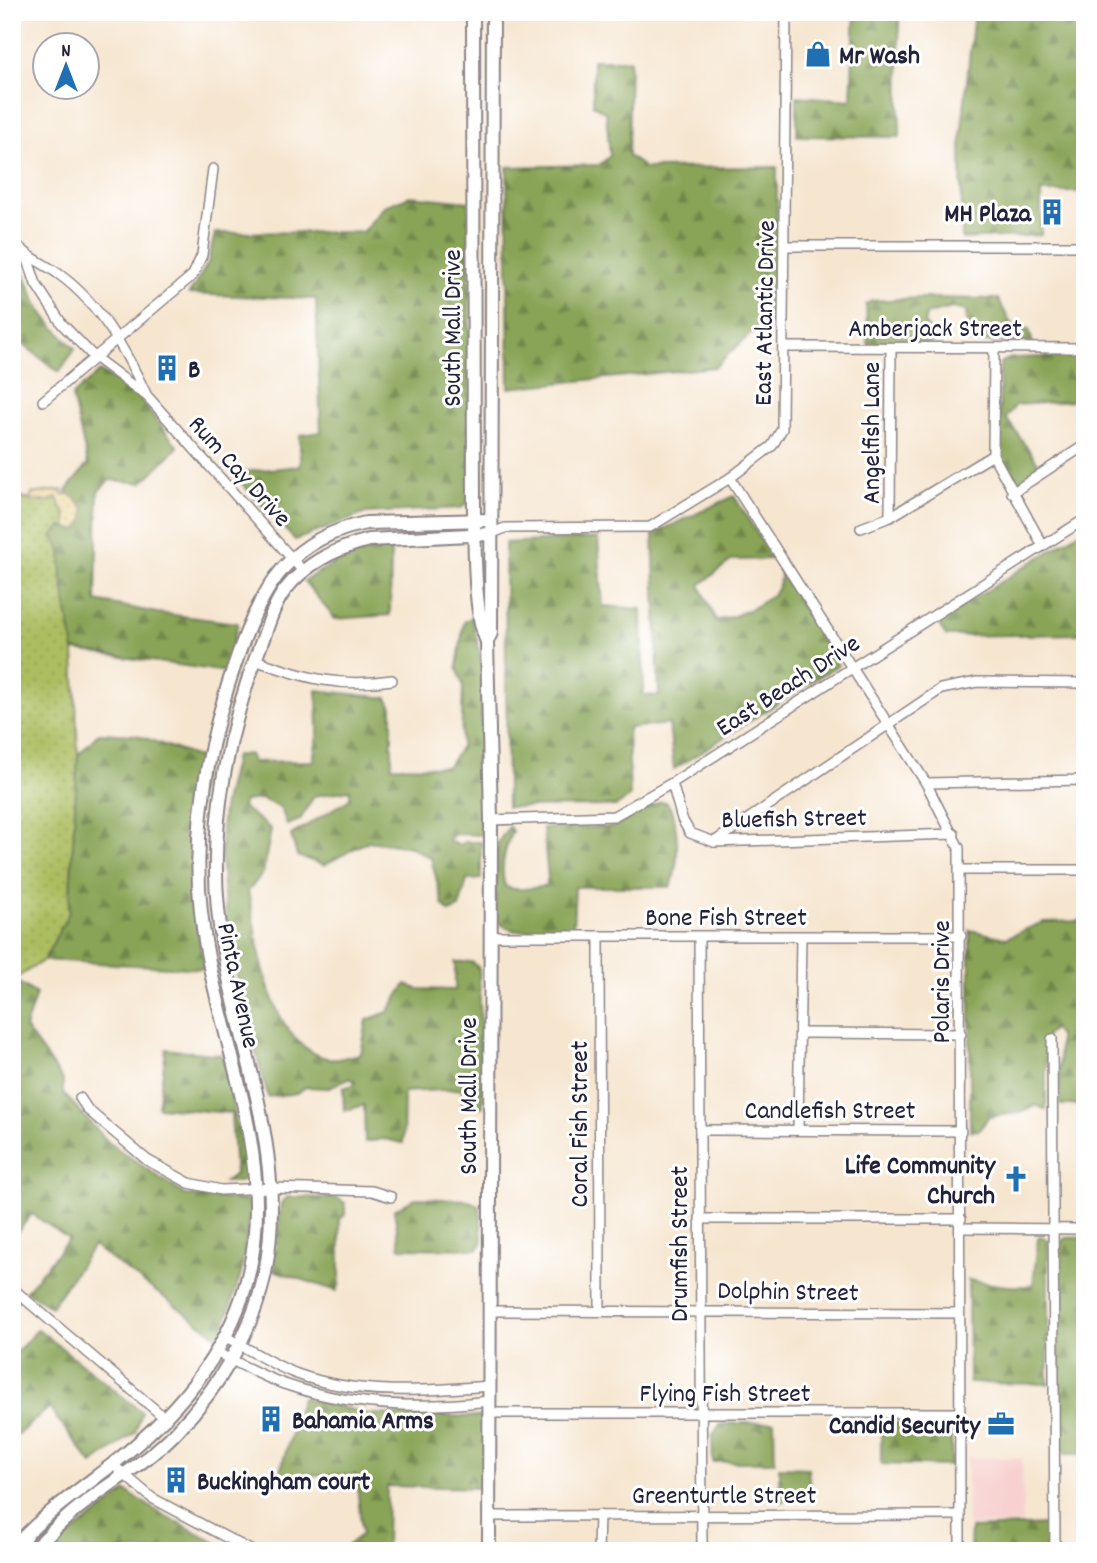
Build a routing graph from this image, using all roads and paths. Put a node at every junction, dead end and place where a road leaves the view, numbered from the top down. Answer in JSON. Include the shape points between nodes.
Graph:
{"nodes":[{"id":1,"x":473,"y":12,"type":"edge"},
{"id":2,"x":493,"y":12,"type":"edge"},
{"id":3,"x":786,"y":12,"type":"edge"},
{"id":4,"x":212,"y":170,"type":"dead end"},
{"id":5,"x":12,"y":240,"type":"edge"},
{"id":6,"x":785,"y":246,"type":"junction"},
{"id":7,"x":1085,"y":246,"type":"edge"},
{"id":8,"x":27,"y":257,"type":"junction"},
{"id":9,"x":117,"y":339,"type":"junction"},
{"id":10,"x":785,"y":347,"type":"junction"},
{"id":11,"x":891,"y":348,"type":"junction"},
{"id":12,"x":1085,"y":348,"type":"edge"},
{"id":13,"x":994,"y":349,"type":"junction"},
{"id":14,"x":93,"y":356,"type":"junction"},
{"id":15,"x":148,"y":397,"type":"junction"},
{"id":16,"x":43,"y":401,"type":"dead end"},
{"id":17,"x":474,"y":438,"type":"junction"},
{"id":18,"x":489,"y":438,"type":"junction"},
{"id":19,"x":1085,"y":445,"type":"edge"},
{"id":20,"x":993,"y":455,"type":"junction"},
{"id":21,"x":730,"y":478,"type":"junction"},
{"id":22,"x":1012,"y":493,"type":"junction"},
{"id":23,"x":890,"y":517,"type":"junction"},
{"id":24,"x":1085,"y":519,"type":"edge"},
{"id":25,"x":474,"y":520,"type":"junction"},
{"id":26,"x":489,"y":520,"type":"junction"},
{"id":27,"x":505,"y":528,"type":"junction"},
{"id":28,"x":861,"y":528,"type":"dead end"},
{"id":29,"x":490,"y":534,"type":"junction"},
{"id":30,"x":475,"y":535,"type":"junction"},
{"id":31,"x":1043,"y":546,"type":"junction"},
{"id":32,"x":292,"y":559,"type":"junction"},
{"id":33,"x":303,"y":571,"type":"junction"},
{"id":34,"x":487,"y":641,"type":"junction"},
{"id":35,"x":255,"y":660,"type":"junction"},
{"id":36,"x":852,"y":667,"type":"junction"},
{"id":37,"x":392,"y":680,"type":"dead end"},
{"id":38,"x":1085,"y":683,"type":"edge"},
{"id":39,"x":888,"y":726,"type":"junction"},
{"id":40,"x":1085,"y":780,"type":"edge"},
{"id":41,"x":672,"y":783,"type":"junction"},
{"id":42,"x":926,"y":783,"type":"junction"},
{"id":43,"x":491,"y":820,"type":"junction"},
{"id":44,"x":954,"y":834,"type":"junction"},
{"id":45,"x":714,"y":842,"type":"junction"},
{"id":46,"x":961,"y":870,"type":"junction"},
{"id":47,"x":1085,"y":870,"type":"edge"},
{"id":48,"x":218,"y":909,"type":"junction"},
{"id":49,"x":201,"y":912,"type":"junction"},
{"id":50,"x":490,"y":936,"type":"junction"},
{"id":51,"x":599,"y":936,"type":"junction"},
{"id":52,"x":961,"y":936,"type":"junction"},
{"id":53,"x":699,"y":937,"type":"junction"},
{"id":54,"x":800,"y":937,"type":"junction"},
{"id":55,"x":800,"y":1033,"type":"junction"},
{"id":56,"x":961,"y":1034,"type":"junction"},
{"id":57,"x":1052,"y":1039,"type":"dead end"},
{"id":58,"x":80,"y":1098,"type":"dead end"},
{"id":59,"x":798,"y":1129,"type":"junction"},
{"id":60,"x":700,"y":1130,"type":"junction"},
{"id":61,"x":961,"y":1131,"type":"junction"},
{"id":62,"x":257,"y":1188,"type":"junction"},
{"id":63,"x":273,"y":1188,"type":"junction"},
{"id":64,"x":391,"y":1197,"type":"dead end"},
{"id":65,"x":701,"y":1219,"type":"junction"},
{"id":66,"x":961,"y":1224,"type":"junction"},
{"id":67,"x":1054,"y":1229,"type":"junction"},
{"id":68,"x":1085,"y":1229,"type":"edge"},
{"id":69,"x":12,"y":1288,"type":"edge"},
{"id":70,"x":699,"y":1310,"type":"junction"},
{"id":71,"x":490,"y":1311,"type":"junction"},
{"id":72,"x":600,"y":1311,"type":"junction"},
{"id":73,"x":959,"y":1313,"type":"junction"},
{"id":74,"x":226,"y":1337,"type":"junction"},
{"id":75,"x":240,"y":1344,"type":"junction"},
{"id":76,"x":216,"y":1352,"type":"junction"},
{"id":77,"x":231,"y":1359,"type":"junction"},
{"id":78,"x":282,"y":1367,"type":"junction"},
{"id":79,"x":276,"y":1381,"type":"junction"},
{"id":80,"x":490,"y":1386,"type":"junction"},
{"id":81,"x":435,"y":1390,"type":"junction"},
{"id":82,"x":435,"y":1407,"type":"junction"},
{"id":83,"x":490,"y":1407,"type":"junction"},
{"id":84,"x":700,"y":1413,"type":"junction"},
{"id":85,"x":960,"y":1413,"type":"junction"},
{"id":86,"x":166,"y":1419,"type":"junction"},
{"id":87,"x":112,"y":1465,"type":"junction"},
{"id":88,"x":124,"y":1476,"type":"junction"},
{"id":89,"x":598,"y":1515,"type":"junction"},
{"id":90,"x":702,"y":1515,"type":"junction"},
{"id":91,"x":960,"y":1515,"type":"junction"},
{"id":92,"x":490,"y":1516,"type":"junction"},
{"id":93,"x":18,"y":1548,"type":"edge"},
{"id":94,"x":32,"y":1551,"type":"edge"},
{"id":95,"x":252,"y":1551,"type":"edge"},
{"id":96,"x":489,"y":1551,"type":"edge"},
{"id":97,"x":598,"y":1551,"type":"edge"},
{"id":98,"x":702,"y":1551,"type":"edge"},
{"id":99,"x":960,"y":1551,"type":"edge"},
{"id":100,"x":1055,"y":1551,"type":"edge"}],
"edges":[{"from":1,"to":17,"type":"street","name":"South Mall Drive"},
{"from":2,"to":18,"type":"street","name":"South Mall Drive"},
{"from":3,"to":6,"type":"street","name":"East Atlantic Drive"},
{"from":4,"to":9,"type":"street","via":[[202,255],[193,275]]},
{"from":5,"to":8,"type":"street","name":"Rum Cay Drive"},
{"from":6,"to":7,"type":"street"},
{"from":6,"to":10,"type":"street","name":"East Atlantic Drive"},
{"from":8,"to":9,"type":"street","name":"Rum Cay Drive","via":[[82,294]]},
{"from":8,"to":14,"type":"street","name":"Rum Cay Drive","via":[[36,284],[62,324]]},
{"from":9,"to":14,"type":"street"},
{"from":9,"to":15,"type":"street","name":"Rum Cay Drive"},
{"from":10,"to":11,"type":"street","name":"Amberjack Street"},
{"from":10,"to":21,"type":"street","name":"East Atlantic Drive","via":[[782,429],[772,446]]},
{"from":11,"to":13,"type":"street","name":"Amberjack Street"},
{"from":11,"to":23,"type":"street","name":"Angelfish Lane"},
{"from":12,"to":13,"type":"street","name":"Amberjack Street"},
{"from":13,"to":20,"type":"street"},
{"from":14,"to":15,"type":"street","name":"Rum Cay Drive"},
{"from":14,"to":16,"type":"street"},
{"from":15,"to":32,"type":"street","name":"Rum Cay Drive"},
{"from":17,"to":18,"type":"street"},
{"from":17,"to":25,"type":"street","name":"South Mall Drive"},
{"from":18,"to":26,"type":"street","name":"South Mall Drive"},
{"from":19,"to":22,"type":"street"},
{"from":20,"to":22,"type":"street"},
{"from":20,"to":23,"type":"street","name":"Angelfish Lane"},
{"from":21,"to":27,"type":"street","name":"East Atlantic Drive","via":[[647,528]]},
{"from":21,"to":36,"type":"street","name":"Polaris Drive"},
{"from":22,"to":31,"type":"street"},
{"from":23,"to":28,"type":"street","name":"Angelfish Lane"},
{"from":24,"to":31,"type":"street","name":"East Beach Drive"},
{"from":25,"to":26,"type":"street","name":"Pinta Avenue"},
{"from":25,"to":30,"type":"street","name":"South Mall Drive"},
{"from":25,"to":32,"type":"street","name":"Pinta Avenue","via":[[350,526]]},
{"from":26,"to":27,"type":"street","name":"East Atlantic Drive"},
{"from":26,"to":29,"type":"street","name":"South Mall Drive"},
{"from":27,"to":29,"type":"street","name":"East Atlantic Drive"},
{"from":29,"to":30,"type":"street","name":"Pinta Avenue"},
{"from":29,"to":34,"type":"street","name":"South Mall Drive","via":[[491,633]]},
{"from":30,"to":33,"type":"street","name":"Pinta Avenue","via":[[369,540],[339,550]]},
{"from":30,"to":34,"type":"street","name":"South Mall Drive"},
{"from":31,"to":36,"type":"street","name":"East Beach Drive"},
{"from":32,"to":33,"type":"street","name":"Rum Cay Drive"},
{"from":32,"to":49,"type":"street","name":"Pinta Avenue","via":[[272,579],[257,604],[222,708],[203,788],[198,853]]},
{"from":33,"to":35,"type":"street","name":"Pinta Avenue","via":[[279,599]]},
{"from":34,"to":43,"type":"street","name":"South Mall Drive"},
{"from":35,"to":37,"type":"street","via":[[310,680],[367,684]]},
{"from":35,"to":48,"type":"street","name":"Pinta Avenue","via":[[222,789],[216,851]]},
{"from":36,"to":39,"type":"street","name":"Polaris Drive"},
{"from":36,"to":41,"type":"street","name":"East Beach Drive"},
{"from":38,"to":39,"type":"street","via":[[961,683],[941,689]]},
{"from":39,"to":42,"type":"street","name":"Polaris Drive"},
{"from":39,"to":45,"type":"street"},
{"from":40,"to":42,"type":"street"},
{"from":41,"to":43,"type":"street","name":"East Beach Drive","via":[[614,816]]},
{"from":41,"to":45,"type":"street","name":"Bluefish Street","via":[[690,833]]},
{"from":42,"to":44,"type":"street","name":"Polaris Drive"},
{"from":43,"to":50,"type":"street","name":"South Mall Drive"},
{"from":44,"to":45,"type":"street","name":"Bluefish Street"},
{"from":44,"to":46,"type":"street","name":"Polaris Drive"},
{"from":46,"to":47,"type":"street"},
{"from":46,"to":52,"type":"street","name":"Polaris Drive"},
{"from":48,"to":49,"type":"street"},
{"from":48,"to":63,"type":"street","name":"Pinta Avenue","via":[[256,1083]]},
{"from":49,"to":62,"type":"street","name":"Pinta Avenue"},
{"from":50,"to":51,"type":"street","name":"Bone Fish Street"},
{"from":50,"to":71,"type":"street","name":"South Mall Drive"},
{"from":51,"to":53,"type":"street","name":"Bone Fish Street"},
{"from":51,"to":72,"type":"street","name":"Coral Fish Street"},
{"from":52,"to":54,"type":"street","name":"Bone Fish Street"},
{"from":52,"to":56,"type":"street","name":"Polaris Drive"},
{"from":53,"to":54,"type":"street","name":"Bone Fish Street"},
{"from":53,"to":60,"type":"street","name":"Drumfish Street"},
{"from":54,"to":55,"type":"street"},
{"from":55,"to":56,"type":"street"},
{"from":55,"to":59,"type":"street"},
{"from":56,"to":61,"type":"street","name":"Polaris Drive"},
{"from":57,"to":67,"type":"street"},
{"from":58,"to":62,"type":"street","via":[[115,1135],[189,1183],[221,1190]]},
{"from":59,"to":60,"type":"street","name":"Candlefish Street"},
{"from":59,"to":61,"type":"street","name":"Candlefish Street"},
{"from":60,"to":65,"type":"street","name":"Drumfish Street"},
{"from":61,"to":66,"type":"street","name":"Polaris Drive"},
{"from":62,"to":63,"type":"street"},
{"from":62,"to":74,"type":"street","name":"Pinta Avenue","via":[[249,1272]]},
{"from":63,"to":64,"type":"street","via":[[372,1191]]},
{"from":63,"to":75,"type":"street","name":"Pinta Avenue","via":[[265,1275]]},
{"from":65,"to":66,"type":"street"},
{"from":65,"to":70,"type":"street","name":"Drumfish Street"},
{"from":66,"to":67,"type":"street"},
{"from":66,"to":73,"type":"street","name":"Polaris Drive"},
{"from":67,"to":68,"type":"street"},
{"from":67,"to":100,"type":"street"},
{"from":69,"to":86,"type":"street"},
{"from":70,"to":72,"type":"street","name":"Dolphin Street"},
{"from":70,"to":73,"type":"street","name":"Dolphin Street"},
{"from":70,"to":84,"type":"street","name":"Drumfish Street"},
{"from":71,"to":72,"type":"street","name":"Dolphin Street"},
{"from":71,"to":80,"type":"street","name":"South Mall Drive"},
{"from":73,"to":85,"type":"street","name":"Polaris Drive"},
{"from":74,"to":75,"type":"street"},
{"from":74,"to":76,"type":"street","name":"Pinta Avenue"},
{"from":75,"to":77,"type":"street","name":"Pinta Avenue"},
{"from":75,"to":78,"type":"street"},
{"from":76,"to":77,"type":"street","name":"Flying Fish Street"},
{"from":76,"to":86,"type":"street","name":"Pinta Avenue"},
{"from":77,"to":79,"type":"street","name":"Flying Fish Street"},
{"from":77,"to":88,"type":"street","name":"Pinta Avenue","via":[[176,1432]]},
{"from":78,"to":79,"type":"street"},
{"from":78,"to":81,"type":"street","via":[[331,1384]]},
{"from":79,"to":82,"type":"street","name":"Flying Fish Street","via":[[333,1398]]},
{"from":80,"to":81,"type":"street"},
{"from":80,"to":83,"type":"street","name":"South Mall Drive"},
{"from":81,"to":82,"type":"street"},
{"from":82,"to":83,"type":"street","name":"Flying Fish Street"},
{"from":83,"to":84,"type":"street","name":"Flying Fish Street"},
{"from":83,"to":92,"type":"street","name":"South Mall Drive"},
{"from":84,"to":85,"type":"street","name":"Flying Fish Street"},
{"from":84,"to":90,"type":"street","name":"Drumfish Street"},
{"from":85,"to":91,"type":"street","name":"Polaris Drive"},
{"from":86,"to":87,"type":"street","name":"Pinta Avenue"},
{"from":87,"to":88,"type":"street"},
{"from":87,"to":93,"type":"street","name":"Pinta Avenue","via":[[62,1502]]},
{"from":88,"to":94,"type":"street","name":"Pinta Avenue","via":[[71,1514]]},
{"from":88,"to":95,"type":"street","via":[[152,1498]]},
{"from":89,"to":90,"type":"street","name":"Greenturtle Street"},
{"from":89,"to":92,"type":"street","name":"Greenturtle Street"},
{"from":89,"to":97,"type":"street"},
{"from":90,"to":91,"type":"street","name":"Greenturtle Street"},
{"from":90,"to":98,"type":"street","name":"Drumfish Street"},
{"from":91,"to":99,"type":"street","name":"Polaris Drive"},
{"from":92,"to":96,"type":"street","name":"South Mall Drive"}]}
